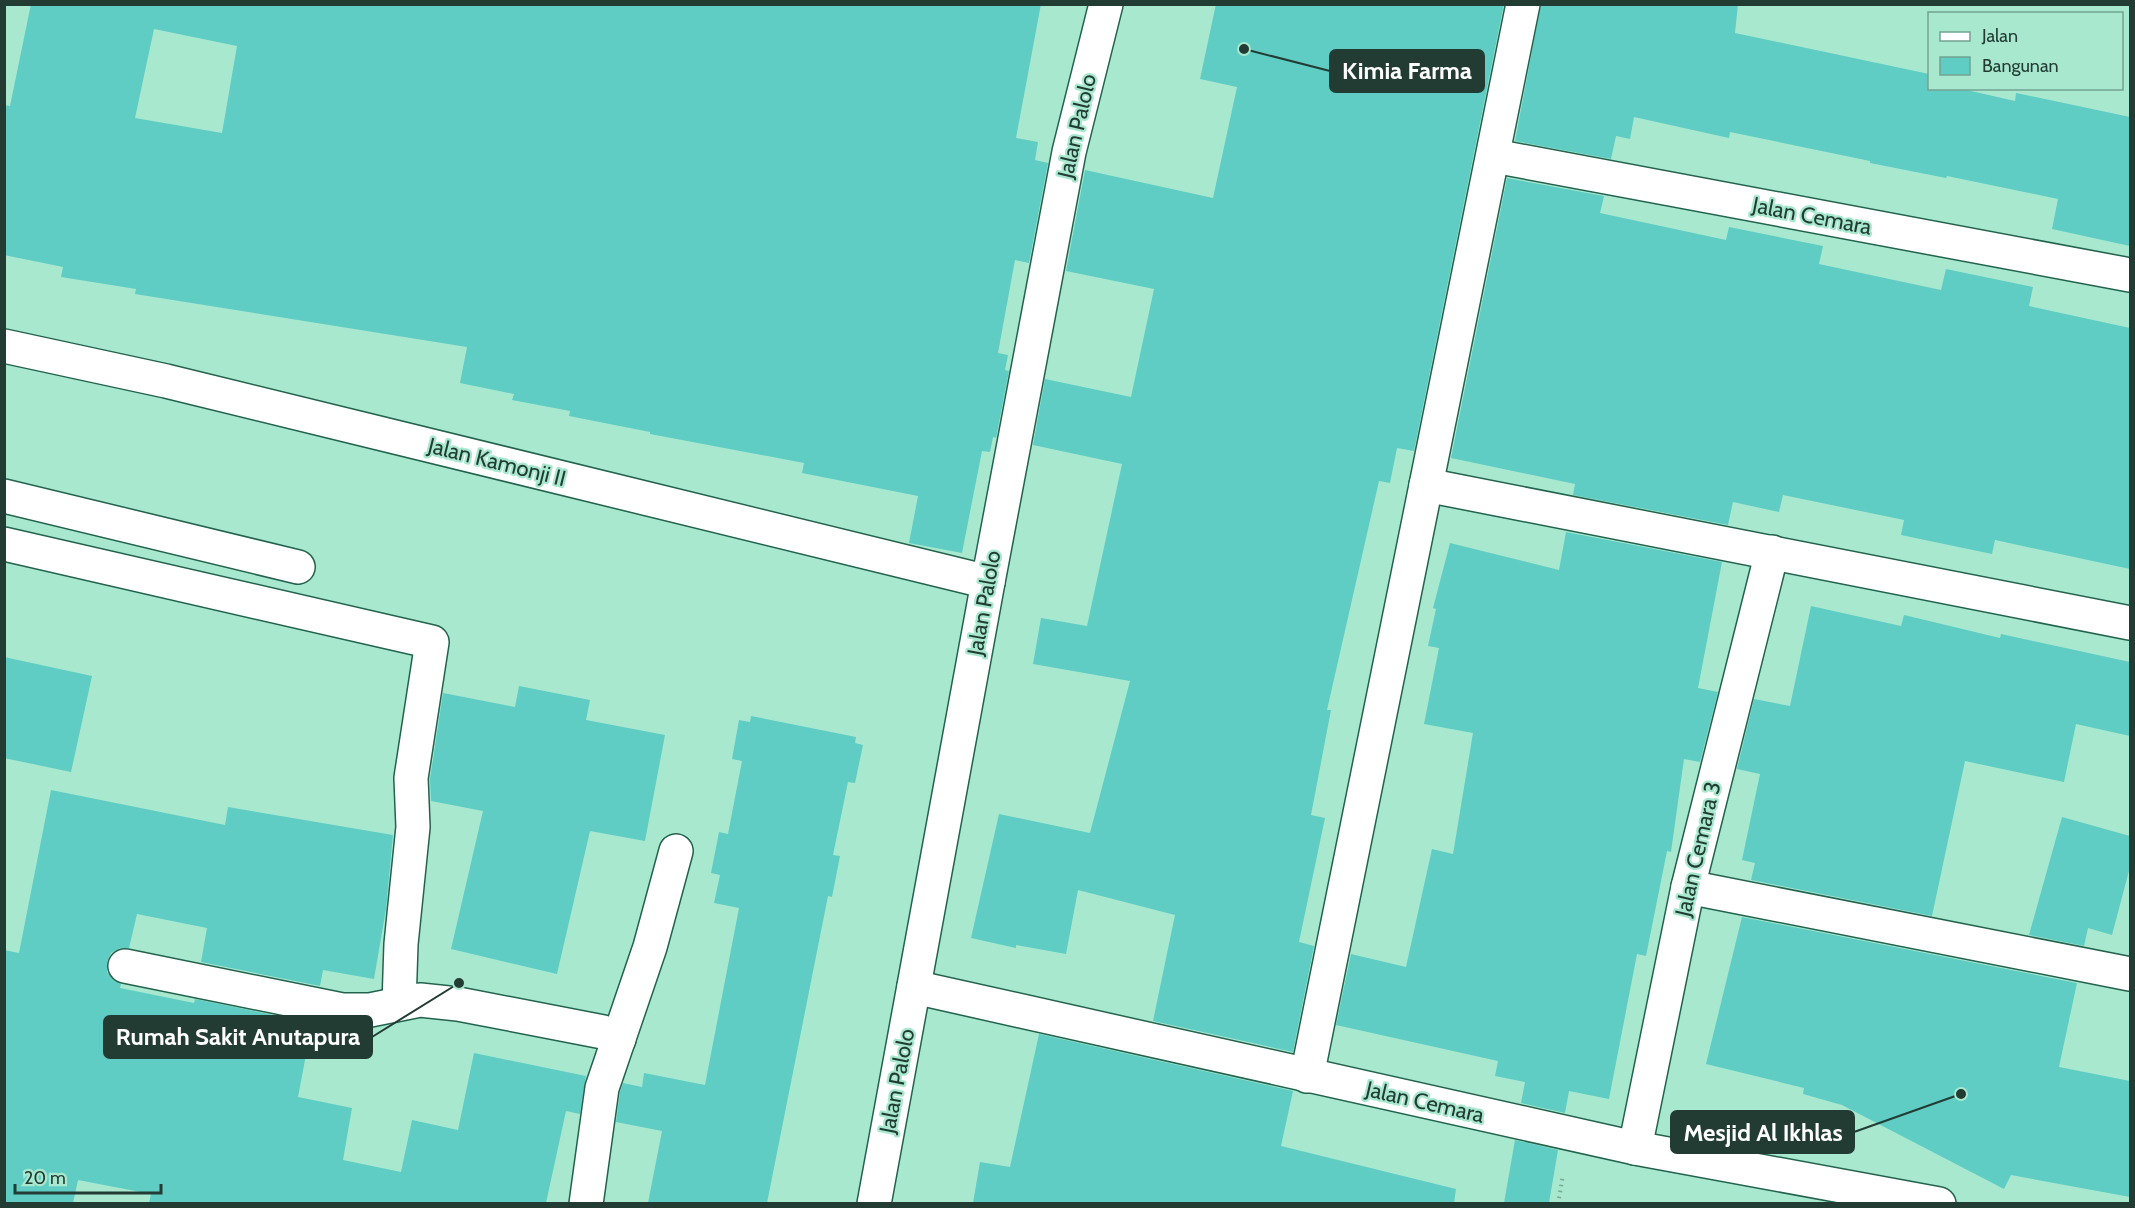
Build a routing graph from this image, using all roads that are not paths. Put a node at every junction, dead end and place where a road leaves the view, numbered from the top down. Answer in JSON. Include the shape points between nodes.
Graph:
{"nodes":[{"id":1,"x":1106,"y":4,"type":"edge"},
{"id":2,"x":1523,"y":4,"type":"edge"},
{"id":3,"x":1494,"y":156,"type":"junction"},
{"id":4,"x":2130,"y":275,"type":"edge"},
{"id":5,"x":4,"y":346,"type":"edge"},
{"id":6,"x":1425,"y":485,"type":"junction"},
{"id":7,"x":4,"y":496,"type":"edge"},
{"id":8,"x":4,"y":544,"type":"edge"},
{"id":9,"x":1772,"y":552,"type":"junction"},
{"id":10,"x":298,"y":567,"type":"dead end"},
{"id":11,"x":988,"y":582,"type":"junction"},
{"id":12,"x":2130,"y":623,"type":"edge"},
{"id":13,"x":676,"y":851,"type":"dead end"},
{"id":14,"x":1688,"y":887,"type":"junction"},
{"id":15,"x":125,"y":966,"type":"dead end"},
{"id":16,"x":2130,"y":974,"type":"edge"},
{"id":17,"x":914,"y":987,"type":"junction"},
{"id":18,"x":399,"y":1004,"type":"junction"},
{"id":19,"x":619,"y":1039,"type":"junction"},
{"id":20,"x":1307,"y":1076,"type":"junction"},
{"id":21,"x":1635,"y":1148,"type":"junction"},
{"id":22,"x":586,"y":1203,"type":"edge"},
{"id":23,"x":874,"y":1203,"type":"edge"},
{"id":24,"x":1939,"y":1203,"type":"edge"}],
"edges":[{"from":1,"to":11,"type":"street","name":"Jalan Palolo","via":[[1069,152]]},
{"from":2,"to":3,"type":"street"},
{"from":3,"to":4,"type":"street","name":"Jalan Cemara"},
{"from":3,"to":6,"type":"street"},
{"from":5,"to":11,"type":"street","name":"Jalan Kamonji II","via":[[166,381]]},
{"from":6,"to":9,"type":"street"},
{"from":6,"to":20,"type":"street"},
{"from":7,"to":10,"type":"street"},
{"from":8,"to":18,"type":"street","via":[[432,642],[411,778],[413,827]]},
{"from":9,"to":12,"type":"street"},
{"from":9,"to":14,"type":"street","name":"Jalan Cemara 3"},
{"from":11,"to":17,"type":"street","name":"Jalan Palolo"},
{"from":13,"to":19,"type":"street"},
{"from":14,"to":16,"type":"street"},
{"from":14,"to":21,"type":"street","name":"Jalan Cemara 3"},
{"from":15,"to":18,"type":"street","via":[[342,1010]]},
{"from":17,"to":20,"type":"street","name":"Jalan Cemara"},
{"from":17,"to":23,"type":"street","name":"Jalan Palolo"},
{"from":18,"to":19,"type":"street","via":[[420,1000],[458,1004],[603,1032]]},
{"from":19,"to":22,"type":"street","via":[[602,1088]]},
{"from":20,"to":21,"type":"street","name":"Jalan Cemara"},
{"from":21,"to":24,"type":"street","name":"Jalan Cemara"}]}
